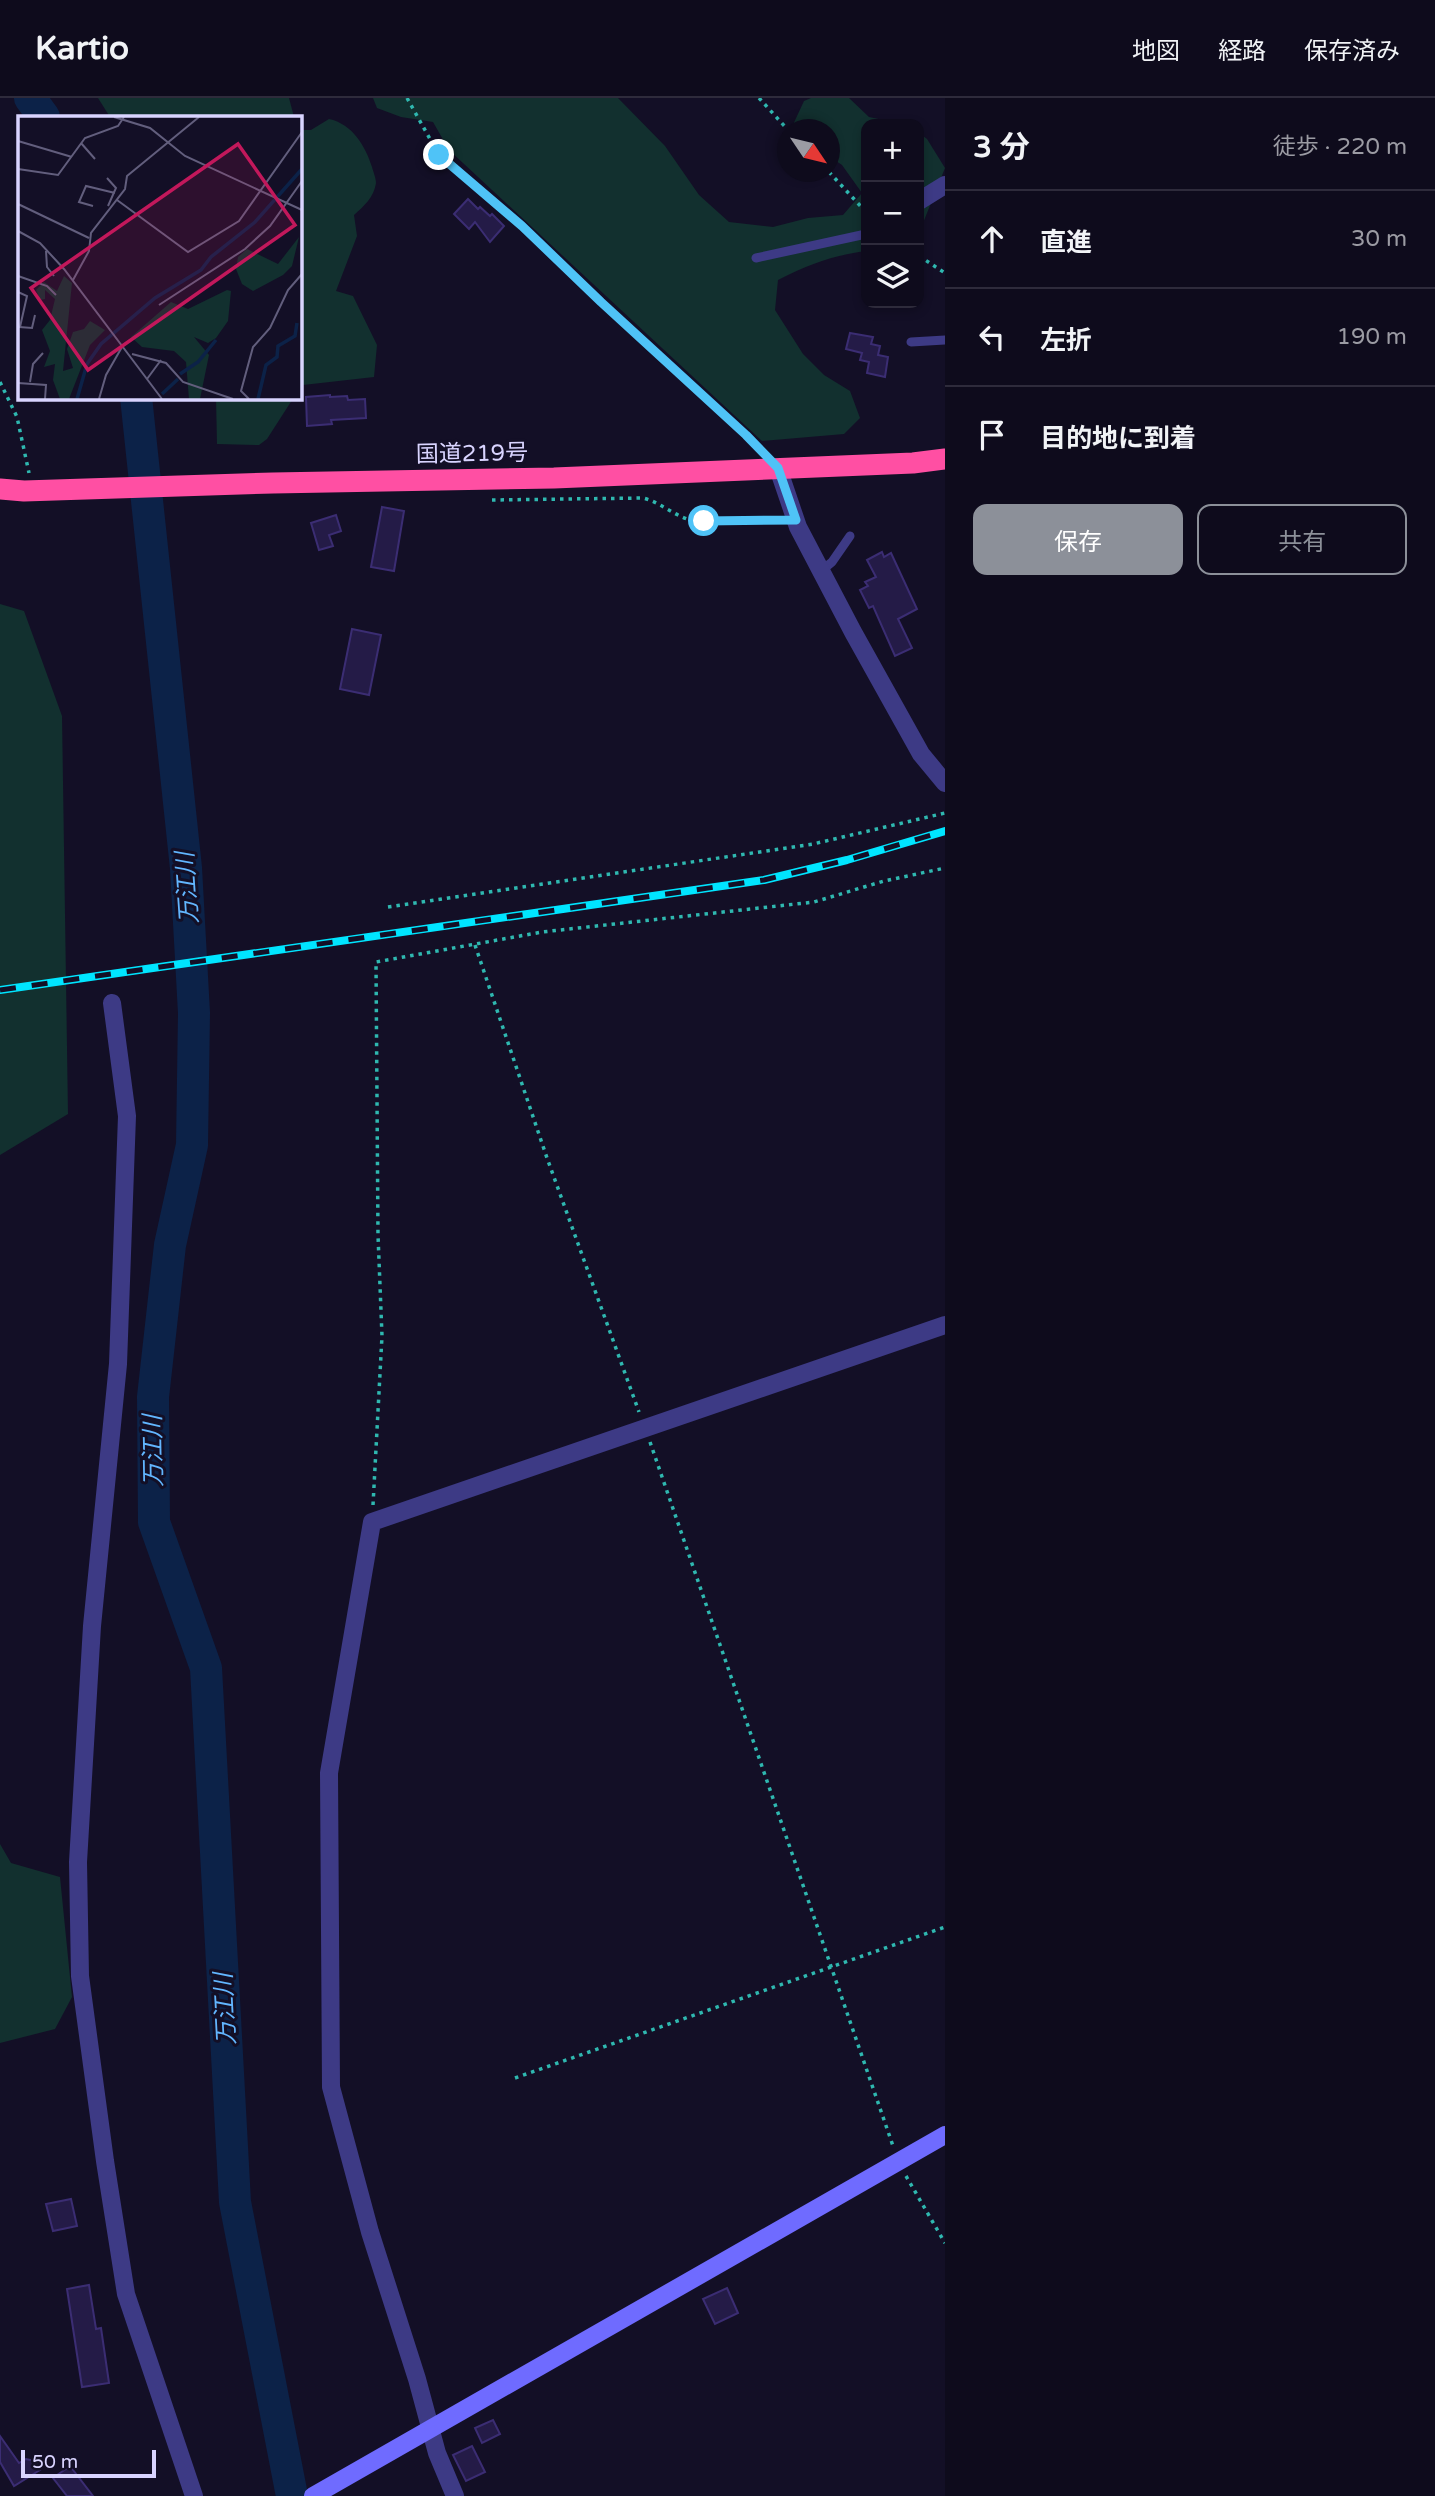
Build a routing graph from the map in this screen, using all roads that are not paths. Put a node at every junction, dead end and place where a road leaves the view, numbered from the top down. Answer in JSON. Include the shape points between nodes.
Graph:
{"nodes":[{"id":1,"x":945,"y":185,"type":"edge"},
{"id":2,"x":924,"y":198,"type":"edge"},
{"id":3,"x":861,"y":235,"type":"edge"},
{"id":4,"x":756,"y":258,"type":"dead end"},
{"id":5,"x":945,"y":340,"type":"edge"},
{"id":6,"x":911,"y":342,"type":"dead end"},
{"id":7,"x":945,"y":459,"type":"edge"},
{"id":8,"x":778,"y":468,"type":"junction"},
{"id":9,"x":0,"y":489,"type":"edge"},
{"id":10,"x":850,"y":536,"type":"dead end"},
{"id":11,"x":821,"y":571,"type":"junction"},
{"id":12,"x":945,"y":783,"type":"edge"},
{"id":13,"x":112,"y":1003,"type":"dead end"},
{"id":14,"x":945,"y":1325,"type":"edge"},
{"id":15,"x":945,"y":2135,"type":"edge"},
{"id":16,"x":427,"y":2432,"type":"junction"},
{"id":17,"x":194,"y":2496,"type":"edge"},
{"id":18,"x":313,"y":2496,"type":"edge"},
{"id":19,"x":455,"y":2496,"type":"edge"}],
"edges":[{"from":1,"to":2,"type":"street"},
{"from":3,"to":4,"type":"lane"},
{"from":5,"to":6,"type":"lane"},
{"from":7,"to":8,"type":"highway","name":"国道219号"},
{"from":8,"to":9,"type":"highway","name":"国道219号","via":[[554,478]]},
{"from":8,"to":11,"type":"street"},
{"from":10,"to":11,"type":"lane"},
{"from":11,"to":12,"type":"street","via":[[921,754]]},
{"from":13,"to":17,"type":"street","via":[[127,1116],[118,1364],[92,1626],[78,1862],[80,1976],[126,2294]]},
{"from":14,"to":16,"type":"street","via":[[372,1522],[329,1773],[331,2087]]},
{"from":15,"to":16,"type":"street"},
{"from":16,"to":18,"type":"street"},
{"from":16,"to":19,"type":"street"}]}
